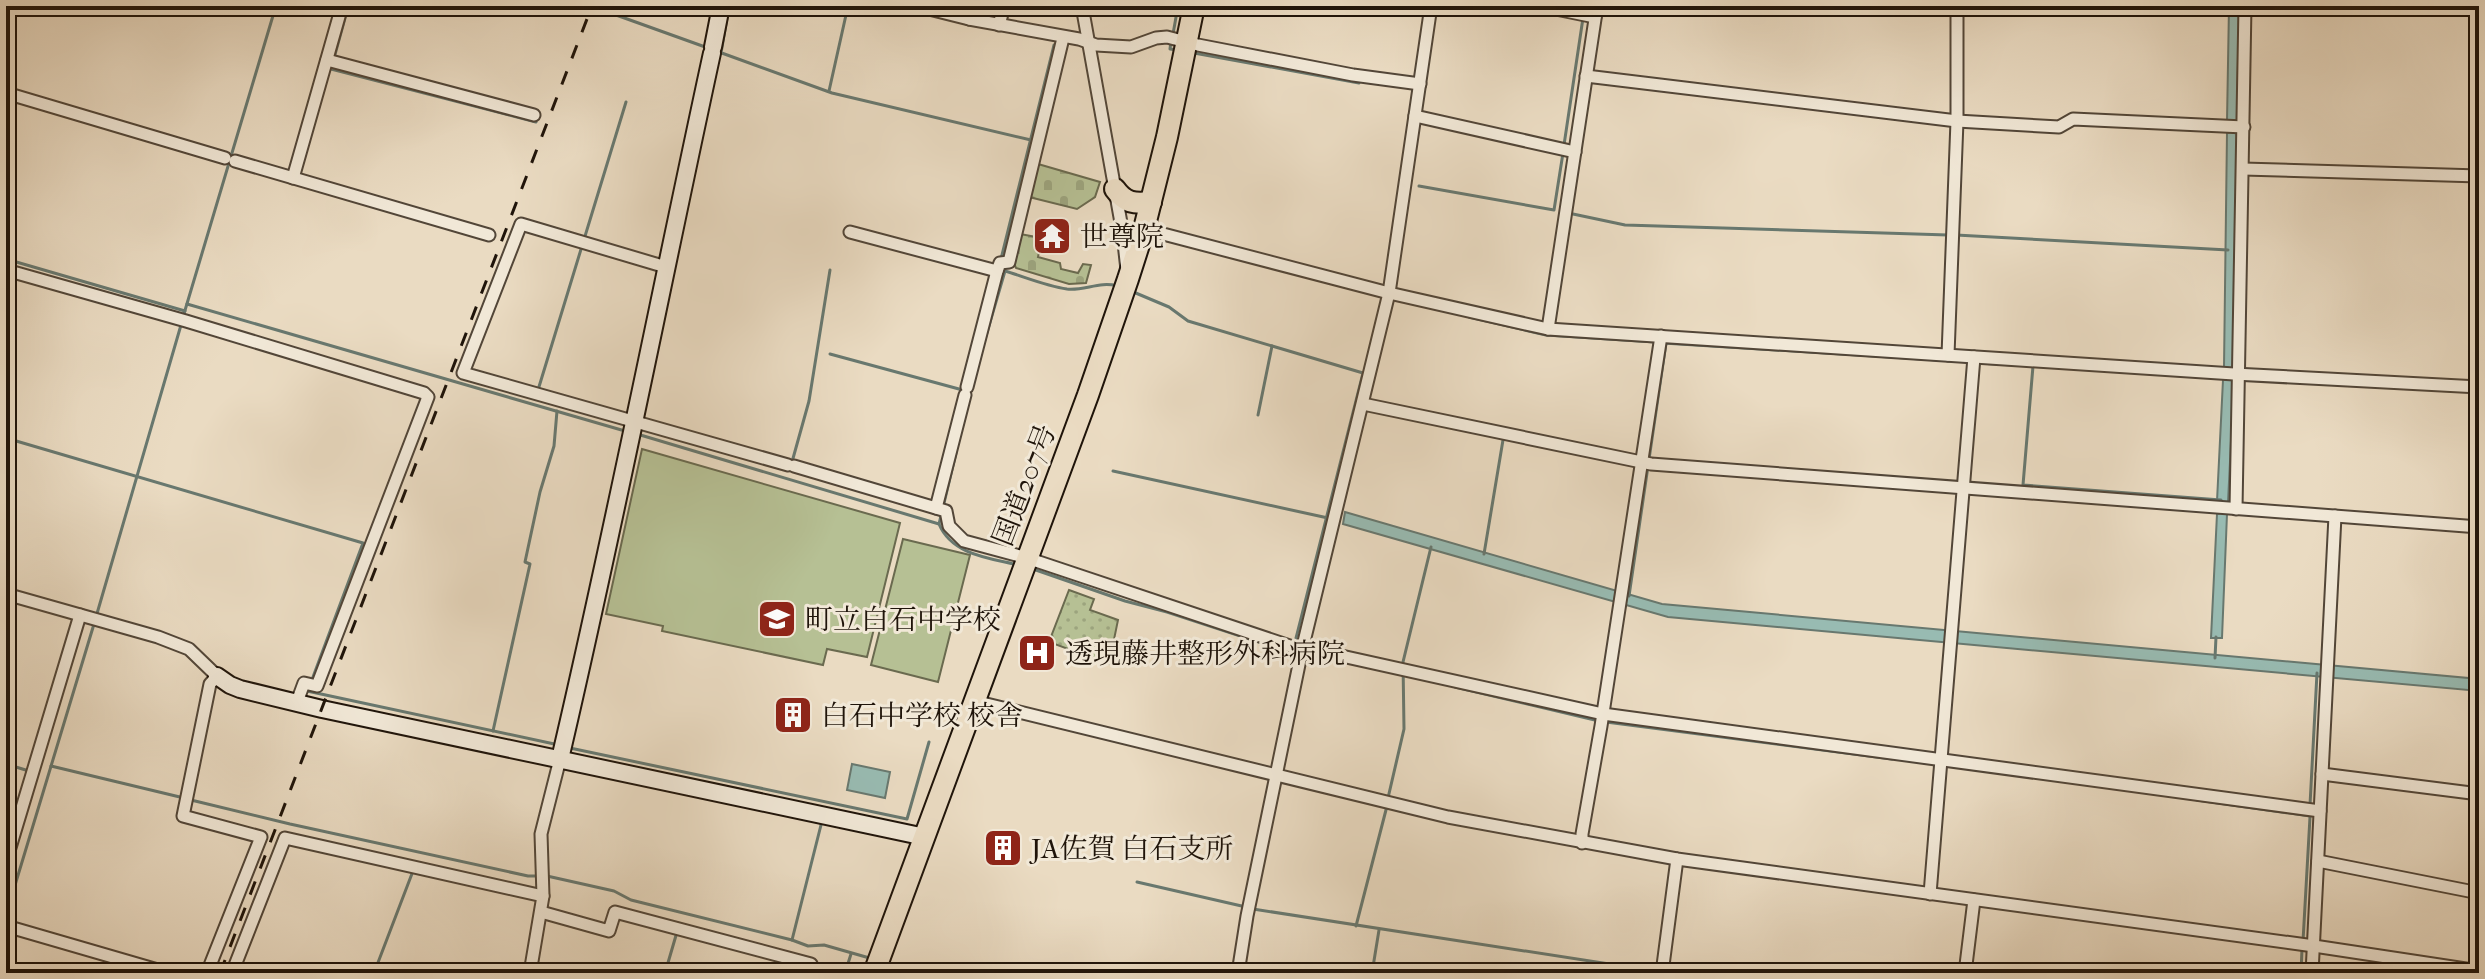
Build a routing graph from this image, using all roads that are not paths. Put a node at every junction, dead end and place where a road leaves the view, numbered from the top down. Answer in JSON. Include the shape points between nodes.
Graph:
{"nodes":[{"id":1,"x":721,"y":6,"type":"edge"},
{"id":2,"x":917,"y":6,"type":"edge"},
{"id":3,"x":972,"y":6,"type":"edge"},
{"id":4,"x":1004,"y":6,"type":"edge"},
{"id":5,"x":1082,"y":6,"type":"edge"},
{"id":6,"x":1194,"y":6,"type":"edge"},
{"id":7,"x":1431,"y":6,"type":"edge"},
{"id":8,"x":1541,"y":6,"type":"edge"},
{"id":9,"x":1957,"y":6,"type":"edge"},
{"id":10,"x":2245,"y":6,"type":"edge"},
{"id":11,"x":340,"y":13,"type":"edge"},
{"id":12,"x":1589,"y":13,"type":"edge"},
{"id":13,"x":969,"y":19,"type":"junction"},
{"id":14,"x":999,"y":25,"type":"junction"},
{"id":15,"x":1063,"y":38,"type":"junction"},
{"id":16,"x":1088,"y":41,"type":"junction"},
{"id":17,"x":1180,"y":44,"type":"junction"},
{"id":18,"x":331,"y":61,"type":"junction"},
{"id":19,"x":1586,"y":76,"type":"junction"},
{"id":20,"x":1420,"y":84,"type":"junction"},
{"id":21,"x":6,"y":93,"type":"edge"},
{"id":22,"x":534,"y":115,"type":"dead end"},
{"id":23,"x":1415,"y":116,"type":"junction"},
{"id":24,"x":1957,"y":121,"type":"junction"},
{"id":25,"x":2236,"y":127,"type":"junction"},
{"id":26,"x":1567,"y":150,"type":"junction"},
{"id":27,"x":2243,"y":169,"type":"junction"},
{"id":28,"x":2479,"y":176,"type":"edge"},
{"id":29,"x":293,"y":178,"type":"junction"},
{"id":30,"x":1115,"y":189,"type":"junction"},
{"id":31,"x":1151,"y":202,"type":"junction"},
{"id":32,"x":1144,"y":229,"type":"junction"},
{"id":33,"x":850,"y":232,"type":"dead end"},
{"id":34,"x":489,"y":235,"type":"dead end"},
{"id":35,"x":666,"y":267,"type":"junction"},
{"id":36,"x":6,"y":270,"type":"edge"},
{"id":37,"x":997,"y":271,"type":"junction"},
{"id":38,"x":1126,"y":285,"type":"junction"},
{"id":39,"x":1389,"y":293,"type":"junction"},
{"id":40,"x":1548,"y":329,"type":"junction"},
{"id":41,"x":1661,"y":341,"type":"junction"},
{"id":42,"x":1948,"y":355,"type":"junction"},
{"id":43,"x":1974,"y":362,"type":"junction"},
{"id":44,"x":2233,"y":374,"type":"junction"},
{"id":45,"x":2479,"y":387,"type":"edge"},
{"id":46,"x":1363,"y":404,"type":"junction"},
{"id":47,"x":634,"y":428,"type":"junction"},
{"id":48,"x":1646,"y":463,"type":"junction"},
{"id":49,"x":1963,"y":488,"type":"junction"},
{"id":50,"x":2227,"y":508,"type":"junction"},
{"id":51,"x":940,"y":509,"type":"junction"},
{"id":52,"x":2335,"y":516,"type":"junction"},
{"id":53,"x":2479,"y":527,"type":"edge"},
{"id":54,"x":1024,"y":564,"type":"junction"},
{"id":55,"x":6,"y":594,"type":"edge"},
{"id":56,"x":89,"y":618,"type":"junction"},
{"id":57,"x":1296,"y":648,"type":"junction"},
{"id":58,"x":217,"y":676,"type":"junction"},
{"id":59,"x":974,"y":701,"type":"junction"},
{"id":60,"x":297,"y":702,"type":"junction"},
{"id":61,"x":1602,"y":719,"type":"junction"},
{"id":62,"x":562,"y":751,"type":"junction"},
{"id":63,"x":1940,"y":764,"type":"junction"},
{"id":64,"x":2322,"y":774,"type":"junction"},
{"id":65,"x":1277,"y":775,"type":"junction"},
{"id":66,"x":2479,"y":794,"type":"edge"},
{"id":67,"x":2313,"y":809,"type":"junction"},
{"id":68,"x":925,"y":837,"type":"junction"},
{"id":69,"x":1582,"y":843,"type":"junction"},
{"id":70,"x":1677,"y":859,"type":"junction"},
{"id":71,"x":6,"y":861,"type":"edge"},
{"id":72,"x":2318,"y":861,"type":"junction"},
{"id":73,"x":2479,"y":893,"type":"edge"},
{"id":74,"x":1930,"y":894,"type":"junction"},
{"id":75,"x":543,"y":896,"type":"junction"},
{"id":76,"x":1974,"y":900,"type":"junction"},
{"id":77,"x":541,"y":912,"type":"junction"},
{"id":78,"x":6,"y":926,"type":"edge"},
{"id":79,"x":2306,"y":945,"type":"junction"},
{"id":80,"x":877,"y":965,"type":"edge"},
{"id":81,"x":1663,"y":970,"type":"edge"},
{"id":82,"x":2479,"y":971,"type":"edge"},
{"id":83,"x":168,"y":973,"type":"edge"},
{"id":84,"x":207,"y":973,"type":"edge"},
{"id":85,"x":232,"y":973,"type":"edge"},
{"id":86,"x":530,"y":973,"type":"edge"},
{"id":87,"x":809,"y":973,"type":"edge"},
{"id":88,"x":1238,"y":973,"type":"edge"},
{"id":89,"x":1965,"y":973,"type":"edge"},
{"id":90,"x":2312,"y":973,"type":"edge"}],
"edges":[{"from":1,"to":35,"type":"street"},
{"from":2,"to":13,"type":"street"},
{"from":3,"to":13,"type":"street"},
{"from":4,"to":14,"type":"street"},
{"from":5,"to":16,"type":"street"},
{"from":6,"to":17,"type":"highway","name":"国道207号"},
{"from":7,"to":20,"type":"street"},
{"from":8,"to":12,"type":"street"},
{"from":9,"to":24,"type":"street"},
{"from":10,"to":25,"type":"street"},
{"from":11,"to":18,"type":"street"},
{"from":12,"to":19,"type":"street"},
{"from":13,"to":14,"type":"street"},
{"from":14,"to":15,"type":"street"},
{"from":15,"to":16,"type":"street"},
{"from":15,"to":37,"type":"street","via":[[1009,262],[1000,263]]},
{"from":16,"to":17,"type":"street","via":[[1131,47],[1156,38]]},
{"from":16,"to":30,"type":"street"},
{"from":17,"to":20,"type":"street"},
{"from":17,"to":31,"type":"highway","name":"国道207号"},
{"from":18,"to":22,"type":"street"},
{"from":18,"to":29,"type":"street"},
{"from":19,"to":24,"type":"street"},
{"from":19,"to":26,"type":"street"},
{"from":20,"to":23,"type":"street"},
{"from":21,"to":29,"type":"street"},
{"from":23,"to":26,"type":"street"},
{"from":23,"to":39,"type":"street"},
{"from":24,"to":25,"type":"street","via":[[2059,127],[2073,119]]},
{"from":24,"to":42,"type":"street"},
{"from":25,"to":27,"type":"street"},
{"from":26,"to":40,"type":"street"},
{"from":27,"to":28,"type":"street"},
{"from":27,"to":44,"type":"street"},
{"from":29,"to":34,"type":"street"},
{"from":30,"to":31,"type":"highway","via":[[1123,200]]},
{"from":30,"to":38,"type":"street"},
{"from":31,"to":32,"type":"highway","name":"国道207号"},
{"from":32,"to":38,"type":"highway","name":"国道207号"},
{"from":32,"to":39,"type":"street"},
{"from":33,"to":37,"type":"street"},
{"from":35,"to":47,"type":"street"},
{"from":35,"to":47,"type":"street","via":[[521,224],[463,373],[537,392]]},
{"from":36,"to":60,"type":"street","via":[[428,397],[317,686],[304,683]]},
{"from":37,"to":51,"type":"street"},
{"from":38,"to":54,"type":"highway","name":"国道207号"},
{"from":39,"to":40,"type":"street"},
{"from":39,"to":46,"type":"street"},
{"from":40,"to":41,"type":"street"},
{"from":41,"to":42,"type":"street"},
{"from":41,"to":48,"type":"street"},
{"from":42,"to":43,"type":"street"},
{"from":43,"to":44,"type":"street"},
{"from":43,"to":49,"type":"street"},
{"from":44,"to":45,"type":"street"},
{"from":44,"to":50,"type":"street"},
{"from":46,"to":48,"type":"street"},
{"from":46,"to":57,"type":"street"},
{"from":47,"to":51,"type":"street"},
{"from":47,"to":62,"type":"street"},
{"from":48,"to":49,"type":"street"},
{"from":48,"to":61,"type":"street"},
{"from":49,"to":50,"type":"street"},
{"from":49,"to":63,"type":"street"},
{"from":50,"to":52,"type":"street"},
{"from":51,"to":54,"type":"street","via":[[964,541]]},
{"from":52,"to":53,"type":"street"},
{"from":52,"to":64,"type":"street"},
{"from":54,"to":57,"type":"street"},
{"from":54,"to":59,"type":"highway","name":"国道207号"},
{"from":55,"to":56,"type":"street"},
{"from":56,"to":58,"type":"street","via":[[189,649]]},
{"from":56,"to":71,"type":"street","via":[[32,772]]},
{"from":57,"to":61,"type":"street"},
{"from":57,"to":65,"type":"street"},
{"from":58,"to":60,"type":"street","via":[[230,685]]},
{"from":58,"to":84,"type":"street","via":[[210,684],[183,816],[261,837]]},
{"from":59,"to":65,"type":"street"},
{"from":59,"to":68,"type":"highway","name":"国道207号"},
{"from":60,"to":62,"type":"street"},
{"from":61,"to":63,"type":"street"},
{"from":61,"to":69,"type":"street"},
{"from":62,"to":68,"type":"street"},
{"from":62,"to":75,"type":"street","via":[[541,834]]},
{"from":63,"to":67,"type":"street"},
{"from":63,"to":74,"type":"street"},
{"from":64,"to":66,"type":"street"},
{"from":64,"to":67,"type":"street"},
{"from":65,"to":69,"type":"street"},
{"from":65,"to":88,"type":"street"},
{"from":67,"to":72,"type":"street"},
{"from":68,"to":80,"type":"highway","name":"国道207号"},
{"from":69,"to":70,"type":"street"},
{"from":70,"to":74,"type":"street"},
{"from":70,"to":81,"type":"street"},
{"from":72,"to":73,"type":"street"},
{"from":72,"to":79,"type":"street"},
{"from":74,"to":76,"type":"street"},
{"from":75,"to":77,"type":"street"},
{"from":75,"to":85,"type":"street","via":[[285,838]]},
{"from":76,"to":79,"type":"street"},
{"from":76,"to":89,"type":"street"},
{"from":77,"to":86,"type":"street"},
{"from":77,"to":87,"type":"street","via":[[609,931],[615,912],[811,964]]},
{"from":78,"to":83,"type":"street"},
{"from":79,"to":82,"type":"street"},
{"from":79,"to":90,"type":"street"}]}
